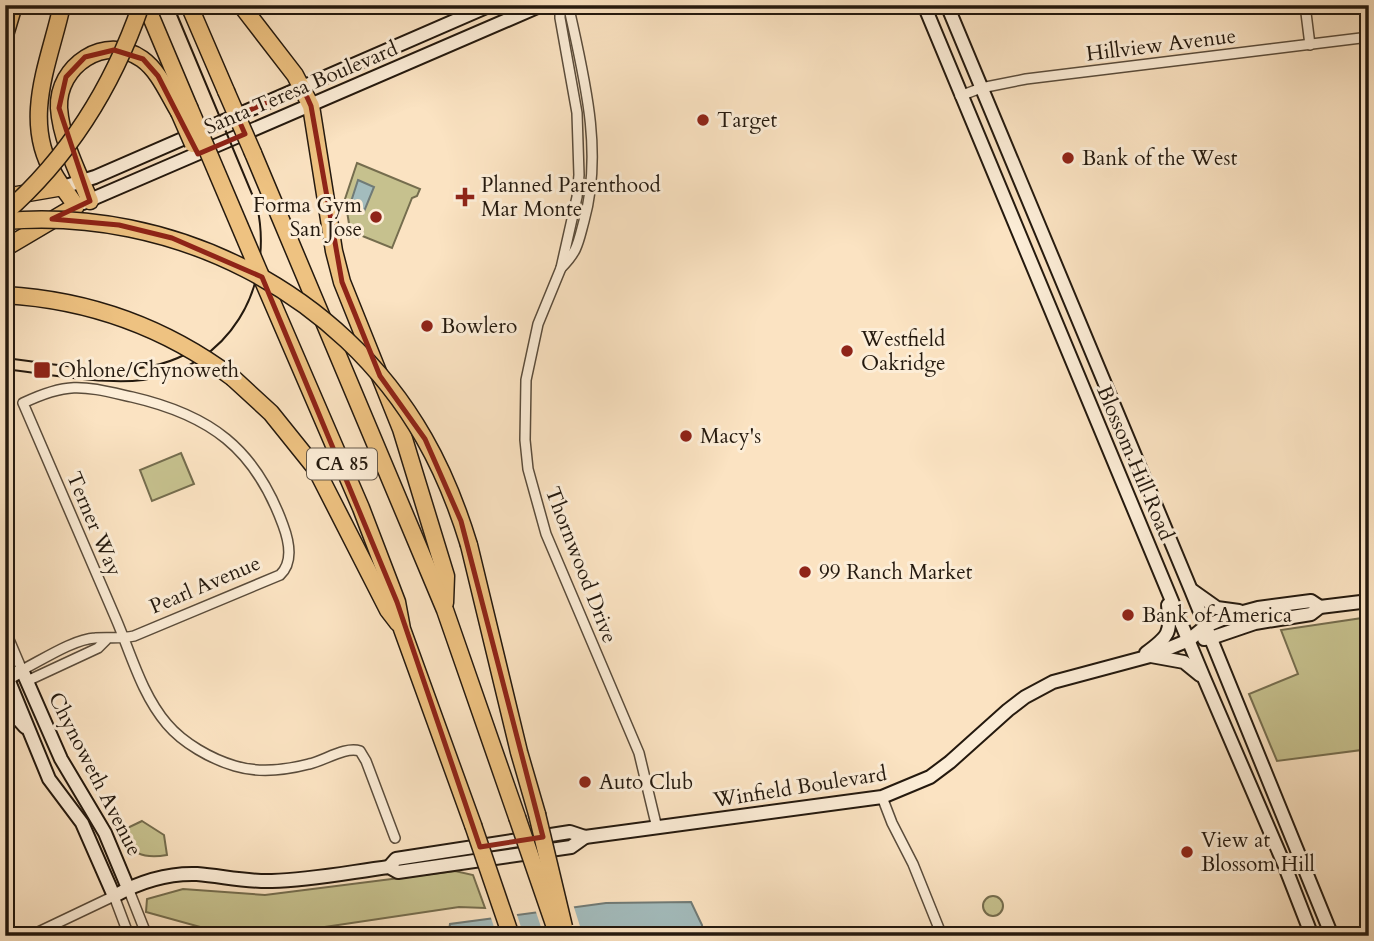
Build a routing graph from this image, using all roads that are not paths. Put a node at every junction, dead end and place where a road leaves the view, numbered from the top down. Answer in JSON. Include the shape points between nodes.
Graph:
{"nodes":[{"id":1,"x":14,"y":5,"type":"edge"},
{"id":2,"x":62,"y":5,"type":"edge"},
{"id":3,"x":141,"y":5,"type":"edge"},
{"id":4,"x":146,"y":5,"type":"edge"},
{"id":5,"x":189,"y":5,"type":"edge"},
{"id":6,"x":241,"y":5,"type":"edge"},
{"id":7,"x":491,"y":5,"type":"edge"},
{"id":8,"x":542,"y":5,"type":"edge"},
{"id":9,"x":562,"y":5,"type":"edge"},
{"id":10,"x":923,"y":5,"type":"edge"},
{"id":11,"x":947,"y":5,"type":"edge"},
{"id":12,"x":1305,"y":5,"type":"edge"},
{"id":13,"x":5,"y":35,"type":"edge"},
{"id":14,"x":1369,"y":37,"type":"edge"},
{"id":15,"x":1310,"y":45,"type":"junction"},
{"id":16,"x":302,"y":86,"type":"junction"},
{"id":17,"x":981,"y":88,"type":"junction"},
{"id":18,"x":960,"y":96,"type":"junction"},
{"id":19,"x":311,"y":107,"type":"junction"},
{"id":20,"x":184,"y":110,"type":"junction"},
{"id":21,"x":82,"y":181,"type":"junction"},
{"id":22,"x":63,"y":187,"type":"junction"},
{"id":23,"x":5,"y":197,"type":"edge"},
{"id":24,"x":83,"y":203,"type":"junction"},
{"id":25,"x":5,"y":213,"type":"edge"},
{"id":26,"x":5,"y":221,"type":"edge"},
{"id":27,"x":5,"y":248,"type":"edge"},
{"id":28,"x":561,"y":268,"type":"junction"},
{"id":29,"x":5,"y":295,"type":"edge"},
{"id":30,"x":23,"y":403,"type":"joint"},
{"id":31,"x":1166,"y":587,"type":"junction"},
{"id":32,"x":1191,"y":590,"type":"junction"},
{"id":33,"x":1369,"y":601,"type":"edge"},
{"id":34,"x":1320,"y":607,"type":"junction"},
{"id":35,"x":445,"y":610,"type":"junction"},
{"id":36,"x":1246,"y":611,"type":"junction"},
{"id":37,"x":1206,"y":626,"type":"junction"},
{"id":38,"x":402,"y":629,"type":"junction"},
{"id":39,"x":5,"y":630,"type":"edge"},
{"id":40,"x":124,"y":638,"type":"junction"},
{"id":41,"x":1212,"y":638,"type":"junction"},
{"id":42,"x":1189,"y":639,"type":"junction"},
{"id":43,"x":1150,"y":656,"type":"junction"},
{"id":44,"x":1137,"y":660,"type":"junction"},
{"id":45,"x":24,"y":676,"type":"junction"},
{"id":46,"x":1204,"y":678,"type":"junction"},
{"id":47,"x":7,"y":683,"type":"edge"},
{"id":48,"x":5,"y":716,"type":"edge"},
{"id":49,"x":35,"y":742,"type":"junction"},
{"id":50,"x":882,"y":797,"type":"junction"},
{"id":51,"x":657,"y":828,"type":"junction"},
{"id":52,"x":395,"y":838,"type":"dead end"},
{"id":53,"x":1284,"y":864,"type":"junction"},
{"id":54,"x":1308,"y":872,"type":"junction"},
{"id":55,"x":128,"y":888,"type":"junction"},
{"id":56,"x":114,"y":896,"type":"junction"},
{"id":57,"x":30,"y":936,"type":"edge"},
{"id":58,"x":130,"y":936,"type":"edge"},
{"id":59,"x":147,"y":936,"type":"edge"},
{"id":60,"x":511,"y":936,"type":"edge"},
{"id":61,"x":558,"y":936,"type":"edge"},
{"id":62,"x":566,"y":936,"type":"edge"},
{"id":63,"x":942,"y":936,"type":"edge"},
{"id":64,"x":1312,"y":936,"type":"edge"},
{"id":65,"x":1332,"y":936,"type":"edge"}],
"edges":[{"from":1,"to":13,"type":"highway"},
{"from":2,"to":22,"type":"highway","via":[[38,112],[45,154]]},
{"from":3,"to":25,"type":"highway","bridge":true,"via":[[118,64],[88,118],[60,158]]},
{"from":4,"to":20,"type":"highway","number":"CA 85"},
{"from":5,"to":35,"type":"highway","number":"CA 85","bridge":true},
{"from":6,"to":16,"type":"highway"},
{"from":7,"to":16,"type":"main road","name":"Santa Teresa Boulevard"},
{"from":8,"to":19,"type":"main road","name":"Santa Teresa Boulevard"},
{"from":9,"to":28,"type":"street","name":"Thornwood Drive","via":[[560,18],[579,143],[577,197]]},
{"from":9,"to":28,"type":"street","name":"Thornwood Drive","via":[[570,13],[592,140],[591,197],[575,254]]},
{"from":10,"to":18,"type":"main road","name":"Blossom Hill Road"},
{"from":11,"to":17,"type":"main road","name":"Blossom Hill Road"},
{"from":12,"to":15,"type":"street"},
{"from":14,"to":15,"type":"street","name":"Hillview Avenue"},
{"from":15,"to":17,"type":"street","name":"Hillview Avenue","via":[[1121,66]]},
{"from":16,"to":19,"type":"highway"},
{"from":16,"to":21,"type":"main road","name":"Santa Teresa Boulevard"},
{"from":17,"to":18,"type":"street","name":"Hillview Avenue"},
{"from":17,"to":32,"type":"main road","name":"Blossom Hill Road"},
{"from":18,"to":31,"type":"main road","name":"Blossom Hill Road"},
{"from":19,"to":24,"type":"main road","name":"Santa Teresa Boulevard"},
{"from":19,"to":35,"type":"highway","via":[[342,282],[401,429],[446,576]]},
{"from":20,"to":21,"type":"highway","via":[[137,56],[114,50],[85,57],[66,77],[59,108]]},
{"from":20,"to":38,"type":"highway","number":"CA 85","bridge":true,"via":[[249,247],[361,508],[397,602]]},
{"from":21,"to":22,"type":"main road","name":"Santa Teresa Boulevard"},
{"from":21,"to":24,"type":"highway"},
{"from":22,"to":23,"type":"highway"},
{"from":22,"to":24,"type":"highway"},
{"from":24,"to":27,"type":"highway"},
{"from":26,"to":62,"type":"highway","bridge":true,"via":[[88,221],[195,245],[246,268],[304,304],[377,372],[425,439],[469,545]]},
{"from":28,"to":51,"type":"street","name":"Thornwood Drive","via":[[538,324],[526,380],[528,469],[546,534],[639,753]]},
{"from":29,"to":38,"type":"highway","bridge":true,"via":[[64,301],[120,316],[167,335],[233,378],[271,413],[316,469]]},
{"from":30,"to":40,"type":"street","name":"Terner Way"},
{"from":30,"to":40,"type":"street","name":"Pearl Avenue","via":[[50,390],[94,388],[165,405],[217,432],[238,449],[275,503],[289,559],[281,575]]},
{"from":31,"to":42,"type":"main road","name":"Blossom Hill Road"},
{"from":31,"to":44,"type":"main road","via":[[1170,631]]},
{"from":32,"to":36,"type":"main road","via":[[1217,608]]},
{"from":32,"to":37,"type":"main road","name":"Blossom Hill Road"},
{"from":33,"to":34,"type":"main road","name":"Winfield Boulevard"},
{"from":34,"to":36,"type":"main road","name":"Winfield Boulevard","via":[[1311,601]]},
{"from":34,"to":41,"type":"main road","name":"Winfield Boulevard","via":[[1311,614],[1255,623]]},
{"from":35,"to":61,"type":"highway","number":"CA 85","bridge":true},
{"from":36,"to":37,"type":"main road","name":"Winfield Boulevard"},
{"from":37,"to":41,"type":"main road","name":"Blossom Hill Road"},
{"from":37,"to":42,"type":"main road","name":"Winfield Boulevard"},
{"from":38,"to":60,"type":"highway","number":"CA 85","bridge":true},
{"from":39,"to":45,"type":"street","name":"Chynoweth Avenue"},
{"from":40,"to":45,"type":"street","name":"Pearl Avenue","via":[[106,639],[98,648]]},
{"from":40,"to":52,"type":"street","name":"Terner Way","via":[[146,691],[168,726],[212,756],[236,766],[272,770],[310,764],[350,749],[360,751]]},
{"from":41,"to":42,"type":"main road","name":"Winfield Boulevard"},
{"from":41,"to":54,"type":"main road","name":"Blossom Hill Road"},
{"from":42,"to":43,"type":"main road","name":"Winfield Boulevard"},
{"from":42,"to":46,"type":"main road","name":"Blossom Hill Road"},
{"from":43,"to":44,"type":"main road","name":"Winfield Boulevard"},
{"from":43,"to":46,"type":"main road","via":[[1184,662]]},
{"from":44,"to":50,"type":"main road","name":"Winfield Boulevard","via":[[1053,682],[1025,697],[950,762],[914,785]]},
{"from":45,"to":47,"type":"main road","name":"Pearl Avenue"},
{"from":45,"to":55,"type":"main road","name":"Chynoweth Avenue","via":[[61,759],[105,833]]},
{"from":46,"to":53,"type":"main road","name":"Blossom Hill Road"},
{"from":47,"to":49,"type":"main road","name":"Chynoweth Avenue"},
{"from":48,"to":49,"type":"main road","via":[[17,718]]},
{"from":49,"to":56,"type":"main road","name":"Chynoweth Avenue","via":[[49,779],[93,844]]},
{"from":50,"to":51,"type":"main road","name":"Winfield Boulevard"},
{"from":50,"to":63,"type":"street"},
{"from":51,"to":55,"type":"main road","name":"Winfield Boulevard","via":[[585,837],[570,847],[398,872],[389,867],[272,881],[175,875]]},
{"from":53,"to":54,"type":"main road"},
{"from":53,"to":64,"type":"main road","name":"Blossom Hill Road"},
{"from":54,"to":65,"type":"main road","name":"Blossom Hill Road"},
{"from":55,"to":56,"type":"main road","name":"Winfield Boulevard"},
{"from":55,"to":59,"type":"street","name":"Chynoweth Avenue"},
{"from":56,"to":57,"type":"street"},
{"from":56,"to":58,"type":"street","name":"Chynoweth Avenue"}]}
